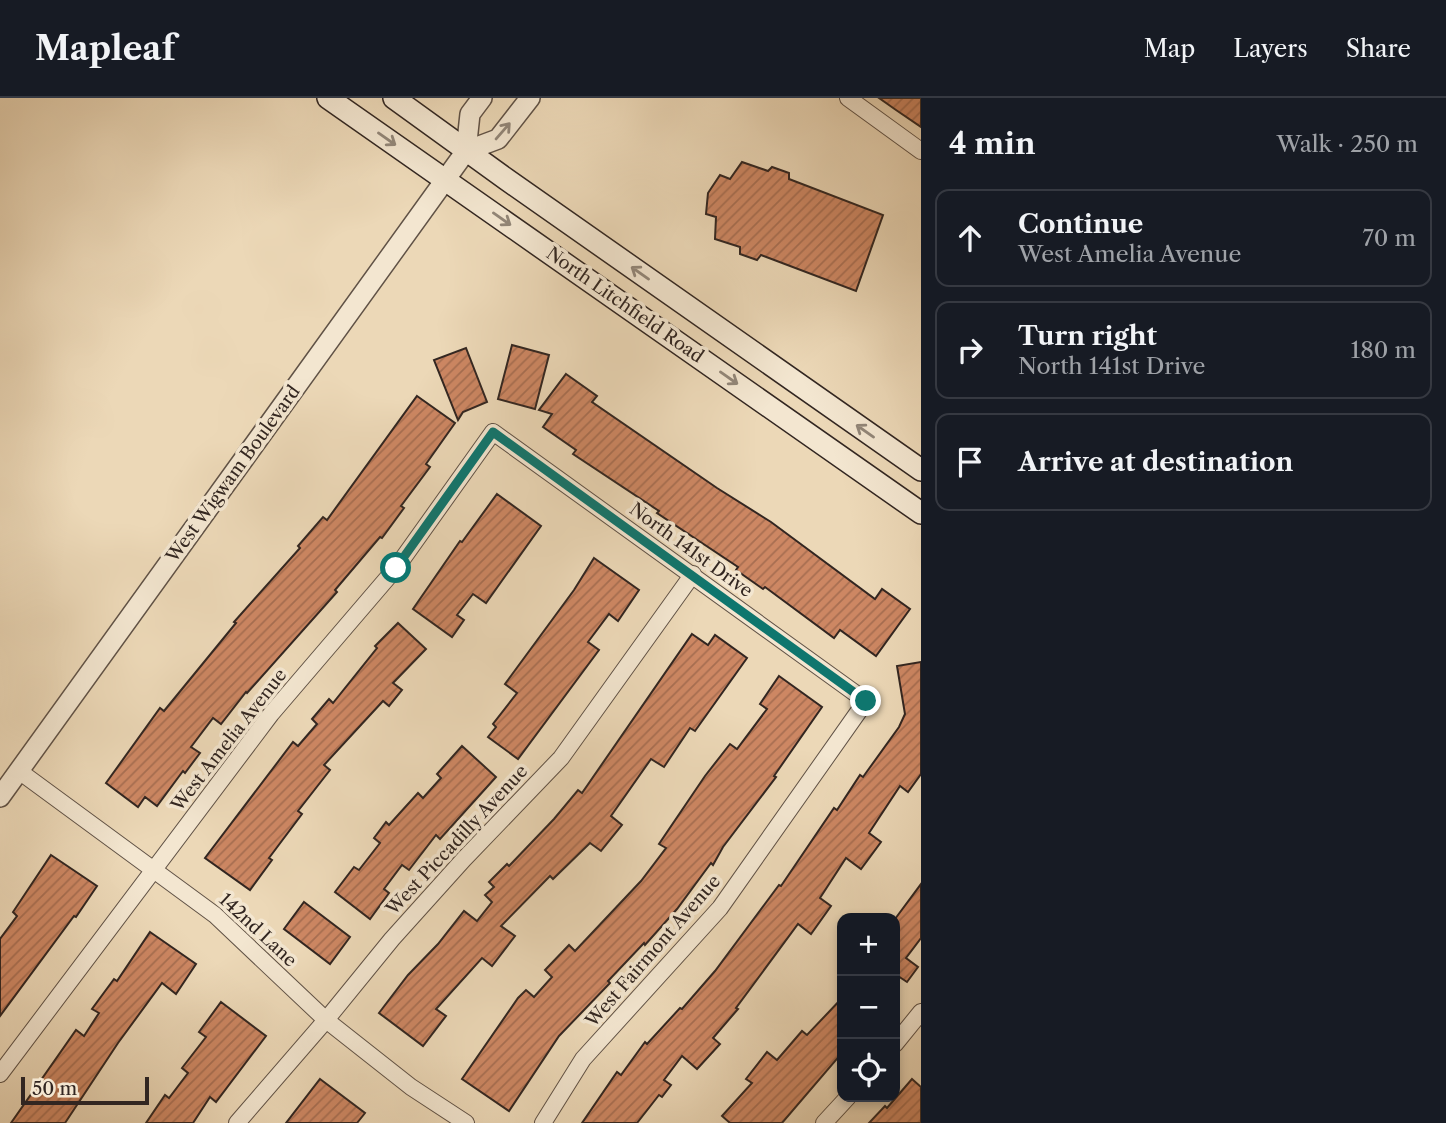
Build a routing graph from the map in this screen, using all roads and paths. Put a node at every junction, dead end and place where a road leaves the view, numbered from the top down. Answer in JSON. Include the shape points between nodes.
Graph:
{"nodes":[{"id":1,"x":328,"y":98,"type":"edge"},
{"id":2,"x":394,"y":98,"type":"edge"},
{"id":3,"x":482,"y":98,"type":"edge"},
{"id":4,"x":530,"y":98,"type":"edge"},
{"id":5,"x":848,"y":98,"type":"edge"},
{"id":6,"x":467,"y":151,"type":"junction"},
{"id":7,"x":921,"y":151,"type":"edge"},
{"id":8,"x":446,"y":181,"type":"junction"},
{"id":9,"x":493,"y":432,"type":"joint"},
{"id":10,"x":921,"y":470,"type":"edge"},
{"id":11,"x":921,"y":513,"type":"edge"},
{"id":12,"x":693,"y":574,"type":"junction"},
{"id":13,"x":866,"y":701,"type":"joint"},
{"id":14,"x":19,"y":771,"type":"junction"},
{"id":15,"x":0,"y":797,"type":"edge"},
{"id":16,"x":154,"y":868,"type":"junction"},
{"id":17,"x":921,"y":1012,"type":"edge"},
{"id":18,"x":326,"y":1020,"type":"junction"},
{"id":19,"x":899,"y":1039,"type":"edge"},
{"id":20,"x":0,"y":1074,"type":"edge"},
{"id":21,"x":843,"y":1102,"type":"edge"},
{"id":22,"x":237,"y":1123,"type":"edge"},
{"id":23,"x":466,"y":1123,"type":"edge"},
{"id":24,"x":542,"y":1123,"type":"edge"},
{"id":25,"x":824,"y":1123,"type":"edge"}],
"edges":[{"from":1,"to":8,"type":"main road","name":"North Litchfield Road","one_way":true},
{"from":2,"to":6,"type":"main road","name":"North Litchfield Road"},
{"from":3,"to":6,"type":"street","via":[[470,114]]},
{"from":6,"to":4,"type":"street","one_way":true,"via":[[498,139]]},
{"from":5,"to":7,"type":"street"},
{"from":6,"to":8,"type":"street","name":"West Wigwam Boulevard"},
{"from":10,"to":6,"type":"main road","name":"North Litchfield Road","one_way":true},
{"from":8,"to":11,"type":"main road","name":"North Litchfield Road","one_way":true},
{"from":8,"to":14,"type":"street","name":"West Wigwam Boulevard"},
{"from":9,"to":12,"type":"street","name":"North 141st Drive"},
{"from":9,"to":16,"type":"street","name":"West Amelia Avenue","via":[[396,568],[271,714]]},
{"from":12,"to":13,"type":"street","name":"North 141st Drive"},
{"from":12,"to":18,"type":"street","name":"West Piccadilly Avenue","via":[[561,758],[392,939]]},
{"from":13,"to":24,"type":"street","name":"West Fairmont Avenue","via":[[720,908],[583,1059]]},
{"from":14,"to":15,"type":"street","name":"West Wigwam Boulevard"},
{"from":14,"to":16,"type":"street","name":"142nd Lane"},
{"from":16,"to":18,"type":"street","name":"142nd Lane","via":[[215,915]]},
{"from":16,"to":20,"type":"street","name":"West Amelia Avenue"},
{"from":17,"to":19,"type":"street"},
{"from":18,"to":22,"type":"street","name":"West Piccadilly Avenue"},
{"from":18,"to":23,"type":"street","name":"142nd Lane","via":[[411,1087]]},
{"from":21,"to":25,"type":"street"}]}
